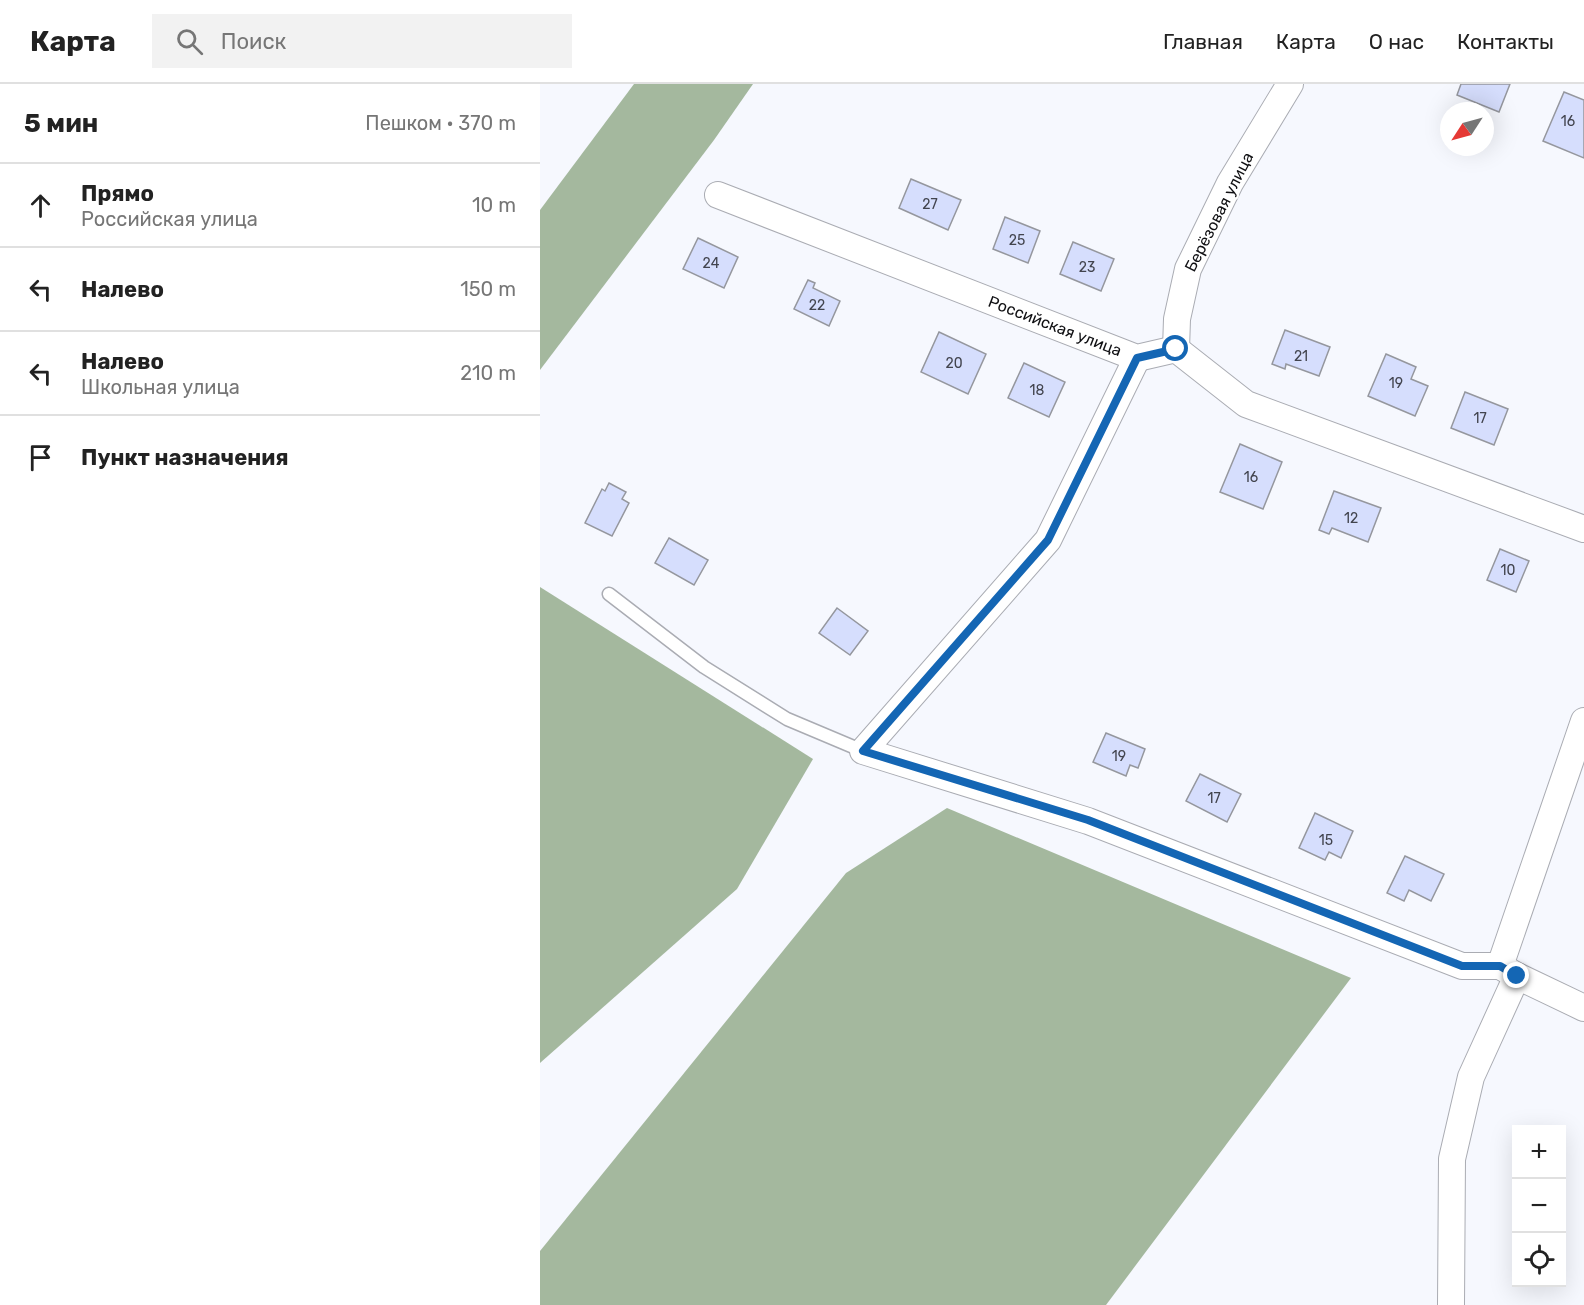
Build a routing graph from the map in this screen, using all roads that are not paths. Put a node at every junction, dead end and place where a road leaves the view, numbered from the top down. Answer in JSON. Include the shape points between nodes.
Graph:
{"nodes":[{"id":1,"x":1290,"y":84,"type":"edge"},
{"id":2,"x":718,"y":195,"type":"dead end"},
{"id":3,"x":1176,"y":349,"type":"junction"},
{"id":4,"x":1137,"y":358,"type":"junction"},
{"id":5,"x":1584,"y":529,"type":"edge"},
{"id":6,"x":609,"y":594,"type":"dead end"},
{"id":7,"x":1584,"y":721,"type":"edge"},
{"id":8,"x":863,"y":751,"type":"junction"},
{"id":9,"x":1508,"y":971,"type":"junction"},
{"id":10,"x":1584,"y":1008,"type":"edge"},
{"id":11,"x":1451,"y":1305,"type":"edge"}],
"edges":[{"from":1,"to":3,"type":"street","name":"Берёзовая улица","via":[[1230,183],[1188,269],[1177,319]]},
{"from":2,"to":4,"type":"street","name":"Российская улица"},
{"from":3,"to":4,"type":"street","name":"Российская улица"},
{"from":3,"to":5,"type":"street","via":[[1246,404]]},
{"from":4,"to":8,"type":"street","via":[[1048,540]]},
{"from":6,"to":8,"type":"lane","via":[[704,667],[787,718]]},
{"from":7,"to":9,"type":"street"},
{"from":8,"to":9,"type":"street","via":[[1088,820],[1462,966]]},
{"from":9,"to":10,"type":"street"},
{"from":9,"to":11,"type":"street","via":[[1471,1077],[1452,1159]]}]}
